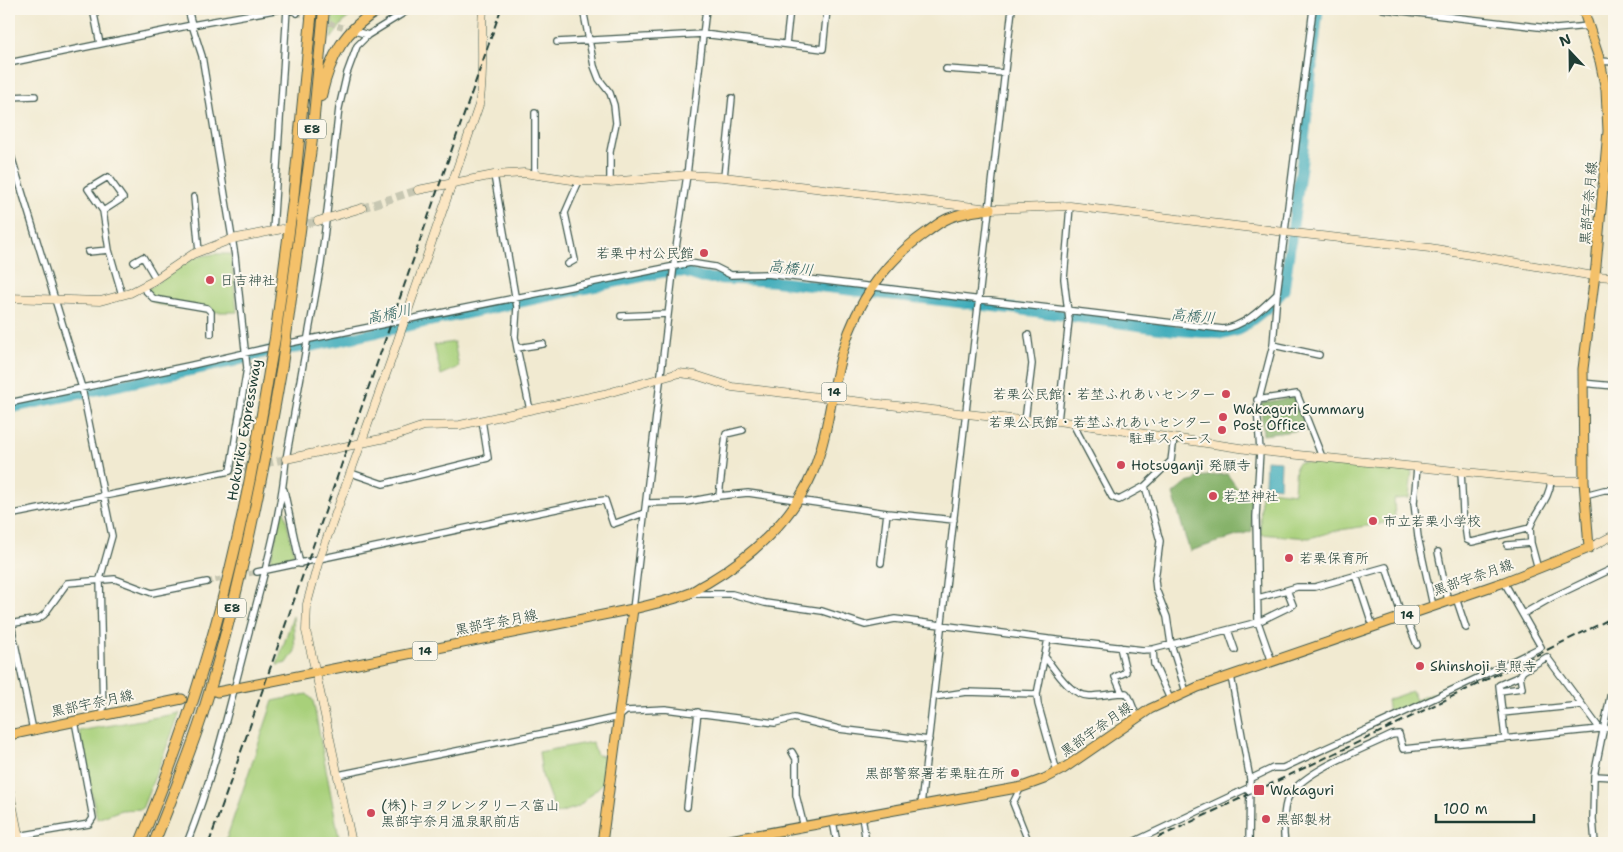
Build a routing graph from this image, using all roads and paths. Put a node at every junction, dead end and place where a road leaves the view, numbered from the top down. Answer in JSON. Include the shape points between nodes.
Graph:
{"nodes":[{"id":1,"x":93,"y":9,"type":"edge"},
{"id":2,"x":188,"y":9,"type":"edge"},
{"id":3,"x":280,"y":9,"type":"edge"},
{"id":4,"x":288,"y":9,"type":"edge"},
{"id":5,"x":312,"y":9,"type":"edge"},
{"id":6,"x":324,"y":9,"type":"edge"},
{"id":7,"x":380,"y":9,"type":"edge"},
{"id":8,"x":410,"y":9,"type":"edge"},
{"id":9,"x":482,"y":9,"type":"edge"},
{"id":10,"x":583,"y":9,"type":"edge"},
{"id":11,"x":706,"y":9,"type":"edge"},
{"id":12,"x":790,"y":9,"type":"edge"},
{"id":13,"x":828,"y":9,"type":"edge"},
{"id":14,"x":1012,"y":9,"type":"edge"},
{"id":15,"x":1313,"y":9,"type":"edge"},
{"id":16,"x":1383,"y":9,"type":"edge"},
{"id":17,"x":1584,"y":9,"type":"edge"},
{"id":18,"x":301,"y":11,"type":"edge"},
{"id":19,"x":192,"y":25,"type":"junction"},
{"id":20,"x":1589,"y":26,"type":"junction"},
{"id":21,"x":358,"y":32,"type":"tunnel mouth"},
{"id":22,"x":703,"y":34,"type":"junction"},
{"id":23,"x":368,"y":35,"type":"junction"},
{"id":24,"x":590,"y":41,"type":"junction"},
{"id":25,"x":557,"y":42,"type":"dead end"},
{"id":26,"x":100,"y":44,"type":"junction"},
{"id":27,"x":786,"y":44,"type":"junction"},
{"id":28,"x":9,"y":48,"type":"edge"},
{"id":29,"x":1600,"y":62,"type":"junction"},
{"id":30,"x":1614,"y":62,"type":"edge"},
{"id":31,"x":9,"y":63,"type":"edge"},
{"id":32,"x":946,"y":69,"type":"dead end"},
{"id":33,"x":1005,"y":73,"type":"junction"},
{"id":34,"x":35,"y":96,"type":"dead end"},
{"id":35,"x":9,"y":97,"type":"edge"},
{"id":36,"x":732,"y":98,"type":"dead end"},
{"id":37,"x":536,"y":113,"type":"dead end"},
{"id":38,"x":299,"y":148,"type":"junction"},
{"id":39,"x":9,"y":149,"type":"edge"},
{"id":40,"x":16,"y":173,"type":"junction"},
{"id":41,"x":535,"y":174,"type":"junction"},
{"id":42,"x":9,"y":175,"type":"edge"},
{"id":43,"x":494,"y":175,"type":"junction"},
{"id":44,"x":687,"y":175,"type":"junction"},
{"id":45,"x":1604,"y":176,"type":"junction"},
{"id":46,"x":724,"y":177,"type":"junction"},
{"id":47,"x":1614,"y":178,"type":"edge"},
{"id":48,"x":579,"y":181,"type":"junction"},
{"id":49,"x":453,"y":182,"type":"junction"},
{"id":50,"x":610,"y":182,"type":"junction"},
{"id":51,"x":418,"y":190,"type":"tunnel mouth"},
{"id":52,"x":194,"y":197,"type":"dead end"},
{"id":53,"x":1070,"y":206,"type":"junction"},
{"id":54,"x":362,"y":208,"type":"tunnel mouth"},
{"id":55,"x":990,"y":209,"type":"junction"},
{"id":56,"x":103,"y":211,"type":"junction"},
{"id":57,"x":327,"y":219,"type":"junction"},
{"id":58,"x":318,"y":221,"type":"tunnel mouth"},
{"id":59,"x":282,"y":229,"type":"dead end"},
{"id":60,"x":273,"y":231,"type":"junction"},
{"id":61,"x":1285,"y":232,"type":"junction"},
{"id":62,"x":232,"y":239,"type":"junction"},
{"id":63,"x":109,"y":250,"type":"junction"},
{"id":64,"x":299,"y":250,"type":"junction"},
{"id":65,"x":88,"y":252,"type":"dead end"},
{"id":66,"x":199,"y":252,"type":"junction"},
{"id":67,"x":134,"y":262,"type":"dead end"},
{"id":68,"x":568,"y":264,"type":"dead end"},
{"id":69,"x":674,"y":266,"type":"junction"},
{"id":70,"x":1594,"y":276,"type":"junction"},
{"id":71,"x":1614,"y":277,"type":"edge"},
{"id":72,"x":156,"y":279,"type":"junction"},
{"id":73,"x":142,"y":287,"type":"junction"},
{"id":74,"x":873,"y":287,"type":"junction"},
{"id":75,"x":1277,"y":294,"type":"junction"},
{"id":76,"x":122,"y":295,"type":"junction"},
{"id":77,"x":516,"y":297,"type":"junction"},
{"id":78,"x":9,"y":298,"type":"edge"},
{"id":79,"x":55,"y":299,"type":"junction"},
{"id":80,"x":979,"y":300,"type":"junction"},
{"id":81,"x":1068,"y":310,"type":"junction"},
{"id":82,"x":668,"y":314,"type":"junction"},
{"id":83,"x":622,"y":316,"type":"dead end"},
{"id":84,"x":406,"y":320,"type":"junction"},
{"id":85,"x":211,"y":334,"type":"dead end"},
{"id":86,"x":1028,"y":336,"type":"dead end"},
{"id":87,"x":307,"y":338,"type":"junction"},
{"id":88,"x":543,"y":344,"type":"dead end"},
{"id":89,"x":1273,"y":345,"type":"junction"},
{"id":90,"x":517,"y":348,"type":"junction"},
{"id":91,"x":246,"y":353,"type":"junction"},
{"id":92,"x":1319,"y":355,"type":"dead end"},
{"id":93,"x":661,"y":377,"type":"junction"},
{"id":94,"x":1582,"y":383,"type":"junction"},
{"id":95,"x":1614,"y":386,"type":"edge"},
{"id":96,"x":82,"y":388,"type":"junction"},
{"id":97,"x":833,"y":399,"type":"junction"},
{"id":98,"x":1257,"y":400,"type":"junction"},
{"id":99,"x":9,"y":403,"type":"edge"},
{"id":100,"x":530,"y":410,"type":"junction"},
{"id":101,"x":966,"y":414,"type":"junction"},
{"id":102,"x":482,"y":420,"type":"junction"},
{"id":103,"x":1025,"y":420,"type":"junction"},
{"id":104,"x":1058,"y":421,"type":"junction"},
{"id":105,"x":1073,"y":424,"type":"junction"},
{"id":106,"x":743,"y":430,"type":"dead end"},
{"id":107,"x":1174,"y":438,"type":"junction"},
{"id":108,"x":362,"y":443,"type":"junction"},
{"id":109,"x":1260,"y":450,"type":"junction"},
{"id":110,"x":1322,"y":457,"type":"junction"},
{"id":111,"x":286,"y":459,"type":"junction"},
{"id":112,"x":1417,"y":467,"type":"junction"},
{"id":113,"x":1461,"y":471,"type":"junction"},
{"id":114,"x":351,"y":473,"type":"junction"},
{"id":115,"x":1551,"y":480,"type":"junction"},
{"id":116,"x":1584,"y":481,"type":"junction"},
{"id":117,"x":1145,"y":486,"type":"junction"},
{"id":118,"x":283,"y":488,"type":"junction"},
{"id":119,"x":1614,"y":490,"type":"edge"},
{"id":120,"x":1585,"y":495,"type":"junction"},
{"id":121,"x":103,"y":496,"type":"junction"},
{"id":122,"x":719,"y":496,"type":"junction"},
{"id":123,"x":797,"y":500,"type":"junction"},
{"id":124,"x":646,"y":503,"type":"junction"},
{"id":125,"x":644,"y":512,"type":"junction"},
{"id":126,"x":886,"y":513,"type":"junction"},
{"id":127,"x":9,"y":515,"type":"edge"},
{"id":128,"x":954,"y":520,"type":"junction"},
{"id":129,"x":1530,"y":528,"type":"junction"},
{"id":130,"x":1614,"y":535,"type":"edge"},
{"id":131,"x":1531,"y":543,"type":"junction"},
{"id":132,"x":1507,"y":545,"type":"dead end"},
{"id":133,"x":1589,"y":548,"type":"junction"},
{"id":134,"x":1438,"y":552,"type":"dead end"},
{"id":135,"x":319,"y":560,"type":"junction"},
{"id":136,"x":881,"y":563,"type":"dead end"},
{"id":137,"x":300,"y":564,"type":"junction"},
{"id":138,"x":1614,"y":568,"type":"edge"},
{"id":139,"x":1538,"y":569,"type":"junction"},
{"id":140,"x":257,"y":572,"type":"tunnel mouth"},
{"id":141,"x":265,"y":572,"type":"junction"},
{"id":142,"x":1356,"y":575,"type":"junction"},
{"id":143,"x":100,"y":579,"type":"junction"},
{"id":144,"x":207,"y":582,"type":"tunnel mouth"},
{"id":145,"x":1504,"y":582,"type":"junction"},
{"id":146,"x":1287,"y":590,"type":"junction"},
{"id":147,"x":688,"y":594,"type":"junction"},
{"id":148,"x":1258,"y":598,"type":"junction"},
{"id":149,"x":1452,"y":600,"type":"junction"},
{"id":150,"x":1433,"y":606,"type":"junction"},
{"id":151,"x":633,"y":608,"type":"junction"},
{"id":152,"x":1523,"y":614,"type":"junction"},
{"id":153,"x":1404,"y":616,"type":"junction"},
{"id":154,"x":1258,"y":622,"type":"junction"},
{"id":155,"x":10,"y":624,"type":"edge"},
{"id":156,"x":942,"y":626,"type":"junction"},
{"id":157,"x":1373,"y":627,"type":"junction"},
{"id":158,"x":1466,"y":628,"type":"dead end"},
{"id":159,"x":1228,"y":630,"type":"junction"},
{"id":160,"x":1048,"y":640,"type":"junction"},
{"id":161,"x":1171,"y":644,"type":"junction"},
{"id":162,"x":1417,"y":645,"type":"dead end"},
{"id":163,"x":1120,"y":647,"type":"junction"},
{"id":164,"x":1153,"y":649,"type":"junction"},
{"id":165,"x":1235,"y":650,"type":"dead end"},
{"id":166,"x":1045,"y":657,"type":"junction"},
{"id":167,"x":1272,"y":662,"type":"junction"},
{"id":168,"x":316,"y":673,"type":"junction"},
{"id":169,"x":1231,"y":676,"type":"junction"},
{"id":170,"x":1520,"y":676,"type":"junction"},
{"id":171,"x":1614,"y":677,"type":"edge"},
{"id":172,"x":235,"y":689,"type":"junction"},
{"id":173,"x":1500,"y":691,"type":"junction"},
{"id":174,"x":217,"y":692,"type":"dead end"},
{"id":175,"x":1186,"y":692,"type":"junction"},
{"id":176,"x":1122,"y":693,"type":"junction"},
{"id":177,"x":1037,"y":694,"type":"junction"},
{"id":178,"x":934,"y":697,"type":"junction"},
{"id":179,"x":182,"y":699,"type":"dead end"},
{"id":180,"x":1170,"y":699,"type":"junction"},
{"id":181,"x":1582,"y":704,"type":"junction"},
{"id":182,"x":698,"y":712,"type":"junction"},
{"id":183,"x":1502,"y":713,"type":"junction"},
{"id":184,"x":103,"y":715,"type":"junction"},
{"id":185,"x":619,"y":717,"type":"junction"},
{"id":186,"x":1137,"y":717,"type":"junction"},
{"id":187,"x":75,"y":721,"type":"junction"},
{"id":188,"x":1614,"y":728,"type":"edge"},
{"id":189,"x":1601,"y":729,"type":"junction"},
{"id":190,"x":33,"y":730,"type":"junction"},
{"id":191,"x":9,"y":735,"type":"edge"},
{"id":192,"x":1504,"y":738,"type":"junction"},
{"id":193,"x":929,"y":740,"type":"junction"},
{"id":194,"x":792,"y":752,"type":"dead end"},
{"id":195,"x":1057,"y":772,"type":"junction"},
{"id":196,"x":338,"y":775,"type":"junction"},
{"id":197,"x":1594,"y":776,"type":"junction"},
{"id":198,"x":1614,"y":777,"type":"edge"},
{"id":199,"x":1250,"y":778,"type":"junction"},
{"id":200,"x":1250,"y":787,"type":"junction"},
{"id":201,"x":9,"y":788,"type":"edge"},
{"id":202,"x":1018,"y":788,"type":"junction"},
{"id":203,"x":921,"y":805,"type":"junction"},
{"id":204,"x":687,"y":807,"type":"dead end"},
{"id":205,"x":862,"y":816,"type":"junction"},
{"id":206,"x":833,"y":821,"type":"junction"},
{"id":207,"x":804,"y":826,"type":"junction"},
{"id":208,"x":765,"y":838,"type":"edge"},
{"id":209,"x":9,"y":841,"type":"edge"},
{"id":210,"x":19,"y":842,"type":"edge"},
{"id":211,"x":140,"y":843,"type":"edge"},
{"id":212,"x":154,"y":843,"type":"edge"},
{"id":213,"x":187,"y":843,"type":"edge"},
{"id":214,"x":352,"y":843,"type":"edge"},
{"id":215,"x":602,"y":843,"type":"edge"},
{"id":216,"x":713,"y":843,"type":"edge"},
{"id":217,"x":837,"y":843,"type":"edge"},
{"id":218,"x":866,"y":843,"type":"edge"},
{"id":219,"x":1029,"y":843,"type":"edge"},
{"id":220,"x":1131,"y":843,"type":"edge"},
{"id":221,"x":1249,"y":843,"type":"edge"},
{"id":222,"x":1284,"y":843,"type":"edge"},
{"id":223,"x":1595,"y":843,"type":"edge"}],
"edges":[{"from":1,"to":26,"type":"street"},
{"from":2,"to":19,"type":"street"},
{"from":3,"to":19,"type":"street"},
{"from":4,"to":18,"type":"street"},
{"from":4,"to":60,"type":"street"},
{"from":5,"to":38,"type":"highway","name":"Hokuriku Expressway","number":"E8"},
{"from":6,"to":64,"type":"highway","name":"Hokuriku Expressway","number":"E8"},
{"from":7,"to":64,"type":"highway","via":[[348,34],[334,53],[329,67],[321,96]]},
{"from":8,"to":23,"type":"street"},
{"from":9,"to":49,"type":"street","via":[[483,84]]},
{"from":10,"to":24,"type":"street"},
{"from":11,"to":22,"type":"street"},
{"from":12,"to":27,"type":"street"},
{"from":13,"to":27,"type":"street","via":[[823,49]]},
{"from":14,"to":33,"type":"street"},
{"from":15,"to":61,"type":"street"},
{"from":16,"to":20,"type":"street","via":[[1556,29]]},
{"from":17,"to":20,"type":"main road","name":"黒部宇奈月線"},
{"from":18,"to":38,"type":"highway"},
{"from":19,"to":26,"type":"street"},
{"from":19,"to":62,"type":"street","via":[[202,56]]},
{"from":20,"to":29,"type":"main road","name":"黒部宇奈月線"},
{"from":21,"to":23,"type":"street"},
{"from":22,"to":24,"type":"street"},
{"from":22,"to":27,"type":"street"},
{"from":22,"to":44,"type":"street"},
{"from":23,"to":57,"type":"street","via":[[357,46],[339,108]]},
{"from":24,"to":25,"type":"street"},
{"from":24,"to":50,"type":"street","via":[[594,66],[614,105],[616,123],[610,152]]},
{"from":26,"to":31,"type":"street"},
{"from":28,"to":31,"type":"street"},
{"from":29,"to":30,"type":"street"},
{"from":29,"to":45,"type":"main road","name":"黒部宇奈月線","via":[[1606,90],[1608,131]]},
{"from":32,"to":33,"type":"street"},
{"from":33,"to":55,"type":"street"},
{"from":34,"to":35,"type":"street"},
{"from":36,"to":46,"type":"street"},
{"from":37,"to":41,"type":"street"},
{"from":38,"to":211,"type":"highway","name":"Hokuriku Expressway","number":"E8","bridge":true,"via":[[275,338],[243,512],[218,615],[188,715]]},
{"from":39,"to":40,"type":"street"},
{"from":40,"to":42,"type":"street"},
{"from":40,"to":79,"type":"street"},
{"from":41,"to":43,"type":"street"},
{"from":41,"to":48,"type":"street"},
{"from":43,"to":49,"type":"street"},
{"from":43,"to":77,"type":"street"},
{"from":44,"to":46,"type":"street"},
{"from":44,"to":50,"type":"street"},
{"from":44,"to":69,"type":"street"},
{"from":45,"to":47,"type":"street"},
{"from":45,"to":70,"type":"main road","name":"黒部宇奈月線"},
{"from":46,"to":55,"type":"street"},
{"from":48,"to":50,"type":"street"},
{"from":48,"to":68,"type":"street","via":[[566,213],[574,260]]},
{"from":49,"to":51,"type":"street"},
{"from":49,"to":84,"type":"street"},
{"from":52,"to":66,"type":"street"},
{"from":53,"to":55,"type":"street"},
{"from":53,"to":61,"type":"street"},
{"from":53,"to":81,"type":"street","via":[[1064,279]]},
{"from":54,"to":57,"type":"street"},
{"from":55,"to":74,"type":"main road","name":"黒部宇奈月線","number":"14","via":[[959,214],[930,230],[897,257]]},
{"from":55,"to":80,"type":"street"},
{"from":56,"to":56,"type":"street","via":[[88,189],[108,177],[124,198]]},
{"from":56,"to":63,"type":"street"},
{"from":57,"to":58,"type":"street"},
{"from":57,"to":87,"type":"street"},
{"from":59,"to":60,"type":"street"},
{"from":60,"to":62,"type":"street"},
{"from":61,"to":70,"type":"street","via":[[1430,248]]},
{"from":61,"to":75,"type":"street"},
{"from":62,"to":66,"type":"street"},
{"from":62,"to":91,"type":"street"},
{"from":63,"to":65,"type":"street"},
{"from":63,"to":76,"type":"street"},
{"from":64,"to":212,"type":"highway","name":"Hokuriku Expressway","number":"E8","bridge":true,"via":[[256,506],[230,616],[201,716]]},
{"from":66,"to":72,"type":"street"},
{"from":67,"to":72,"type":"street","via":[[143,257]]},
{"from":69,"to":74,"type":"street","via":[[702,264],[731,275],[767,274]]},
{"from":69,"to":77,"type":"street"},
{"from":69,"to":82,"type":"street"},
{"from":70,"to":71,"type":"street"},
{"from":70,"to":94,"type":"main road","name":"黒部宇奈月線"},
{"from":72,"to":73,"type":"street"},
{"from":73,"to":76,"type":"street"},
{"from":73,"to":85,"type":"street","via":[[154,299],[207,308],[211,312]]},
{"from":74,"to":80,"type":"street"},
{"from":74,"to":97,"type":"main road","name":"黒部宇奈月線","number":"14","via":[[851,327]]},
{"from":75,"to":81,"type":"street","via":[[1244,322],[1223,329]]},
{"from":75,"to":89,"type":"street"},
{"from":76,"to":79,"type":"street","via":[[100,301]]},
{"from":77,"to":84,"type":"street"},
{"from":77,"to":90,"type":"street"},
{"from":78,"to":79,"type":"street"},
{"from":79,"to":96,"type":"street"},
{"from":80,"to":81,"type":"street"},
{"from":80,"to":101,"type":"street"},
{"from":81,"to":104,"type":"street","via":[[1070,320]]},
{"from":82,"to":83,"type":"street"},
{"from":82,"to":93,"type":"street"},
{"from":84,"to":87,"type":"street"},
{"from":84,"to":108,"type":"street"},
{"from":86,"to":103,"type":"street","via":[[1032,364]]},
{"from":87,"to":91,"type":"street"},
{"from":87,"to":111,"type":"street"},
{"from":88,"to":90,"type":"street"},
{"from":89,"to":92,"type":"street"},
{"from":89,"to":98,"type":"street"},
{"from":90,"to":100,"type":"street"},
{"from":91,"to":96,"type":"street"},
{"from":91,"to":121,"type":"street","via":[[247,368],[230,470]]},
{"from":93,"to":97,"type":"street","via":[[679,373],[695,375],[732,387]]},
{"from":93,"to":100,"type":"street","via":[[604,394]]},
{"from":93,"to":124,"type":"street"},
{"from":94,"to":95,"type":"street"},
{"from":94,"to":116,"type":"main road","name":"黒部宇奈月線"},
{"from":96,"to":99,"type":"street"},
{"from":96,"to":121,"type":"street"},
{"from":97,"to":101,"type":"street"},
{"from":97,"to":123,"type":"main road","name":"黒部宇奈月線","number":"14","via":[[813,472]]},
{"from":98,"to":109,"type":"street"},
{"from":98,"to":110,"type":"street","via":[[1297,394]]},
{"from":100,"to":102,"type":"street"},
{"from":101,"to":103,"type":"street"},
{"from":101,"to":128,"type":"street"},
{"from":102,"to":108,"type":"street","via":[[424,426]]},
{"from":102,"to":114,"type":"street","via":[[488,458],[383,484]]},
{"from":103,"to":104,"type":"street"},
{"from":104,"to":105,"type":"street"},
{"from":105,"to":107,"type":"street"},
{"from":105,"to":117,"type":"street","via":[[1112,497],[1119,500]]},
{"from":106,"to":122,"type":"street","via":[[726,434]]},
{"from":107,"to":109,"type":"street"},
{"from":107,"to":117,"type":"street","via":[[1171,461]]},
{"from":108,"to":111,"type":"street"},
{"from":108,"to":114,"type":"street"},
{"from":109,"to":110,"type":"street"},
{"from":109,"to":148,"type":"street","via":[[1256,517]]},
{"from":110,"to":112,"type":"street"},
{"from":111,"to":118,"type":"street"},
{"from":112,"to":113,"type":"street"},
{"from":112,"to":150,"type":"street","via":[[1414,504]]},
{"from":113,"to":115,"type":"street"},
{"from":113,"to":129,"type":"street","via":[[1467,540],[1472,542]]},
{"from":114,"to":135,"type":"street"},
{"from":115,"to":116,"type":"street"},
{"from":115,"to":129,"type":"street","via":[[1549,494]]},
{"from":116,"to":120,"type":"main road","name":"黒部宇奈月線"},
{"from":117,"to":161,"type":"street","via":[[1160,541],[1156,589],[1167,617]]},
{"from":118,"to":137,"type":"street"},
{"from":118,"to":141,"type":"street"},
{"from":119,"to":120,"type":"street"},
{"from":120,"to":133,"type":"main road","name":"黒部宇奈月線"},
{"from":121,"to":127,"type":"street"},
{"from":121,"to":143,"type":"street","via":[[112,536]]},
{"from":122,"to":123,"type":"street","via":[[748,493]]},
{"from":122,"to":124,"type":"street","via":[[686,502]]},
{"from":123,"to":126,"type":"street"},
{"from":123,"to":147,"type":"main road","name":"黒部宇奈月線","number":"14","via":[[776,528],[750,553]]},
{"from":124,"to":125,"type":"street"},
{"from":125,"to":135,"type":"street","via":[[613,524],[605,500]]},
{"from":125,"to":151,"type":"street"},
{"from":126,"to":128,"type":"street"},
{"from":126,"to":136,"type":"street"},
{"from":128,"to":156,"type":"street"},
{"from":129,"to":131,"type":"street"},
{"from":130,"to":133,"type":"street"},
{"from":131,"to":132,"type":"street"},
{"from":131,"to":139,"type":"street"},
{"from":133,"to":139,"type":"main road","name":"黒部宇奈月線","number":"14"},
{"from":134,"to":149,"type":"street"},
{"from":135,"to":137,"type":"street"},
{"from":135,"to":168,"type":"street","via":[[307,604],[306,631]]},
{"from":137,"to":141,"type":"street"},
{"from":138,"to":152,"type":"street"},
{"from":139,"to":145,"type":"main road","name":"黒部宇奈月線","number":"14"},
{"from":140,"to":141,"type":"street"},
{"from":141,"to":172,"type":"street"},
{"from":142,"to":146,"type":"street","via":[[1315,587]]},
{"from":142,"to":153,"type":"street","via":[[1386,568]]},
{"from":142,"to":157,"type":"street"},
{"from":143,"to":144,"type":"street","via":[[114,578],[152,592]]},
{"from":143,"to":155,"type":"street","via":[[67,583],[44,615]]},
{"from":143,"to":184,"type":"street"},
{"from":145,"to":149,"type":"main road","name":"黒部宇奈月線","number":"14"},
{"from":145,"to":152,"type":"street"},
{"from":146,"to":148,"type":"street"},
{"from":146,"to":154,"type":"street","via":[[1293,605]]},
{"from":147,"to":151,"type":"main road","name":"黒部宇奈月線","number":"14"},
{"from":147,"to":156,"type":"street","via":[[732,594],[765,603],[822,611],[865,625],[895,618]]},
{"from":148,"to":154,"type":"street"},
{"from":149,"to":150,"type":"main road","name":"黒部宇奈月線","number":"14"},
{"from":149,"to":158,"type":"street"},
{"from":150,"to":153,"type":"main road","name":"黒部宇奈月線","number":"14"},
{"from":151,"to":168,"type":"main road","name":"黒部宇奈月線","number":"14"},
{"from":151,"to":185,"type":"main road"},
{"from":152,"to":199,"type":"street","via":[[1541,647],[1468,684],[1283,768],[1273,768]]},
{"from":153,"to":157,"type":"main road","name":"黒部宇奈月線","number":"14"},
{"from":153,"to":162,"type":"street"},
{"from":154,"to":159,"type":"street"},
{"from":154,"to":167,"type":"street"},
{"from":155,"to":190,"type":"street"},
{"from":156,"to":160,"type":"street"},
{"from":156,"to":178,"type":"street"},
{"from":157,"to":167,"type":"main road","name":"黒部宇奈月線","number":"14"},
{"from":159,"to":161,"type":"street"},
{"from":159,"to":165,"type":"street"},
{"from":160,"to":163,"type":"street"},
{"from":160,"to":166,"type":"street"},
{"from":161,"to":164,"type":"street"},
{"from":161,"to":175,"type":"street"},
{"from":163,"to":164,"type":"street"},
{"from":163,"to":176,"type":"street","via":[[1126,672],[1115,677]]},
{"from":164,"to":180,"type":"street","via":[[1154,664]]},
{"from":166,"to":176,"type":"street","via":[[1070,687],[1082,695]]},
{"from":166,"to":177,"type":"street"},
{"from":167,"to":169,"type":"main road","name":"黒部宇奈月線","number":"14"},
{"from":168,"to":172,"type":"main road","name":"黒部宇奈月線","number":"14"},
{"from":168,"to":196,"type":"street"},
{"from":169,"to":175,"type":"main road","name":"黒部宇奈月線","number":"14"},
{"from":169,"to":199,"type":"street"},
{"from":170,"to":173,"type":"street","via":[[1499,685]]},
{"from":170,"to":173,"type":"street","via":[[1522,688]]},
{"from":170,"to":181,"type":"street","via":[[1547,657]]},
{"from":171,"to":189,"type":"street"},
{"from":172,"to":174,"type":"main road","name":"黒部宇奈月線","number":"14"},
{"from":172,"to":213,"type":"street","via":[[202,806]]},
{"from":173,"to":183,"type":"street"},
{"from":175,"to":180,"type":"main road","name":"黒部宇奈月線","number":"14"},
{"from":176,"to":186,"type":"street","via":[[1129,697]]},
{"from":177,"to":178,"type":"street","via":[[966,692]]},
{"from":177,"to":195,"type":"street"},
{"from":178,"to":193,"type":"street"},
{"from":179,"to":184,"type":"main road","name":"黒部宇奈月線"},
{"from":180,"to":186,"type":"main road","name":"黒部宇奈月線","number":"14"},
{"from":181,"to":183,"type":"street"},
{"from":181,"to":189,"type":"street"},
{"from":182,"to":185,"type":"street","via":[[664,709],[626,711]]},
{"from":182,"to":193,"type":"street","via":[[775,723],[794,718],[839,729]]},
{"from":182,"to":204,"type":"street"},
{"from":183,"to":192,"type":"street"},
{"from":184,"to":187,"type":"main road","name":"黒部宇奈月線"},
{"from":185,"to":196,"type":"street"},
{"from":185,"to":215,"type":"main road"},
{"from":186,"to":195,"type":"main road","name":"黒部宇奈月線","number":"14"},
{"from":187,"to":190,"type":"main road","name":"黒部宇奈月線"},
{"from":187,"to":210,"type":"street","via":[[93,818],[89,824],[24,835]]},
{"from":188,"to":189,"type":"street"},
{"from":189,"to":192,"type":"street"},
{"from":189,"to":197,"type":"street"},
{"from":190,"to":191,"type":"main road","name":"黒部宇奈月線"},
{"from":192,"to":222,"type":"street","via":[[1403,749],[1399,734],[1314,772],[1286,800]]},
{"from":193,"to":203,"type":"street"},
{"from":194,"to":207,"type":"street","via":[[796,759],[796,796]]},
{"from":195,"to":202,"type":"main road","name":"黒部宇奈月線","number":"14"},
{"from":196,"to":214,"type":"street"},
{"from":197,"to":198,"type":"street"},
{"from":197,"to":223,"type":"street"},
{"from":199,"to":200,"type":"street"},
{"from":200,"to":220,"type":"street"},
{"from":200,"to":221,"type":"street"},
{"from":201,"to":210,"type":"street"},
{"from":202,"to":203,"type":"main road","name":"黒部宇奈月線","number":"14"},
{"from":202,"to":219,"type":"street","via":[[1013,803]]},
{"from":203,"to":205,"type":"main road","name":"黒部宇奈月線","number":"14"},
{"from":205,"to":206,"type":"main road","name":"黒部宇奈月線","number":"14"},
{"from":205,"to":218,"type":"street"},
{"from":206,"to":207,"type":"main road","name":"黒部宇奈月線","number":"14"},
{"from":206,"to":217,"type":"street"},
{"from":207,"to":208,"type":"main road","name":"黒部宇奈月線","number":"14"},
{"from":208,"to":216,"type":"main road","name":"黒部宇奈月線","number":"14"},
{"from":209,"to":210,"type":"street"}]}
